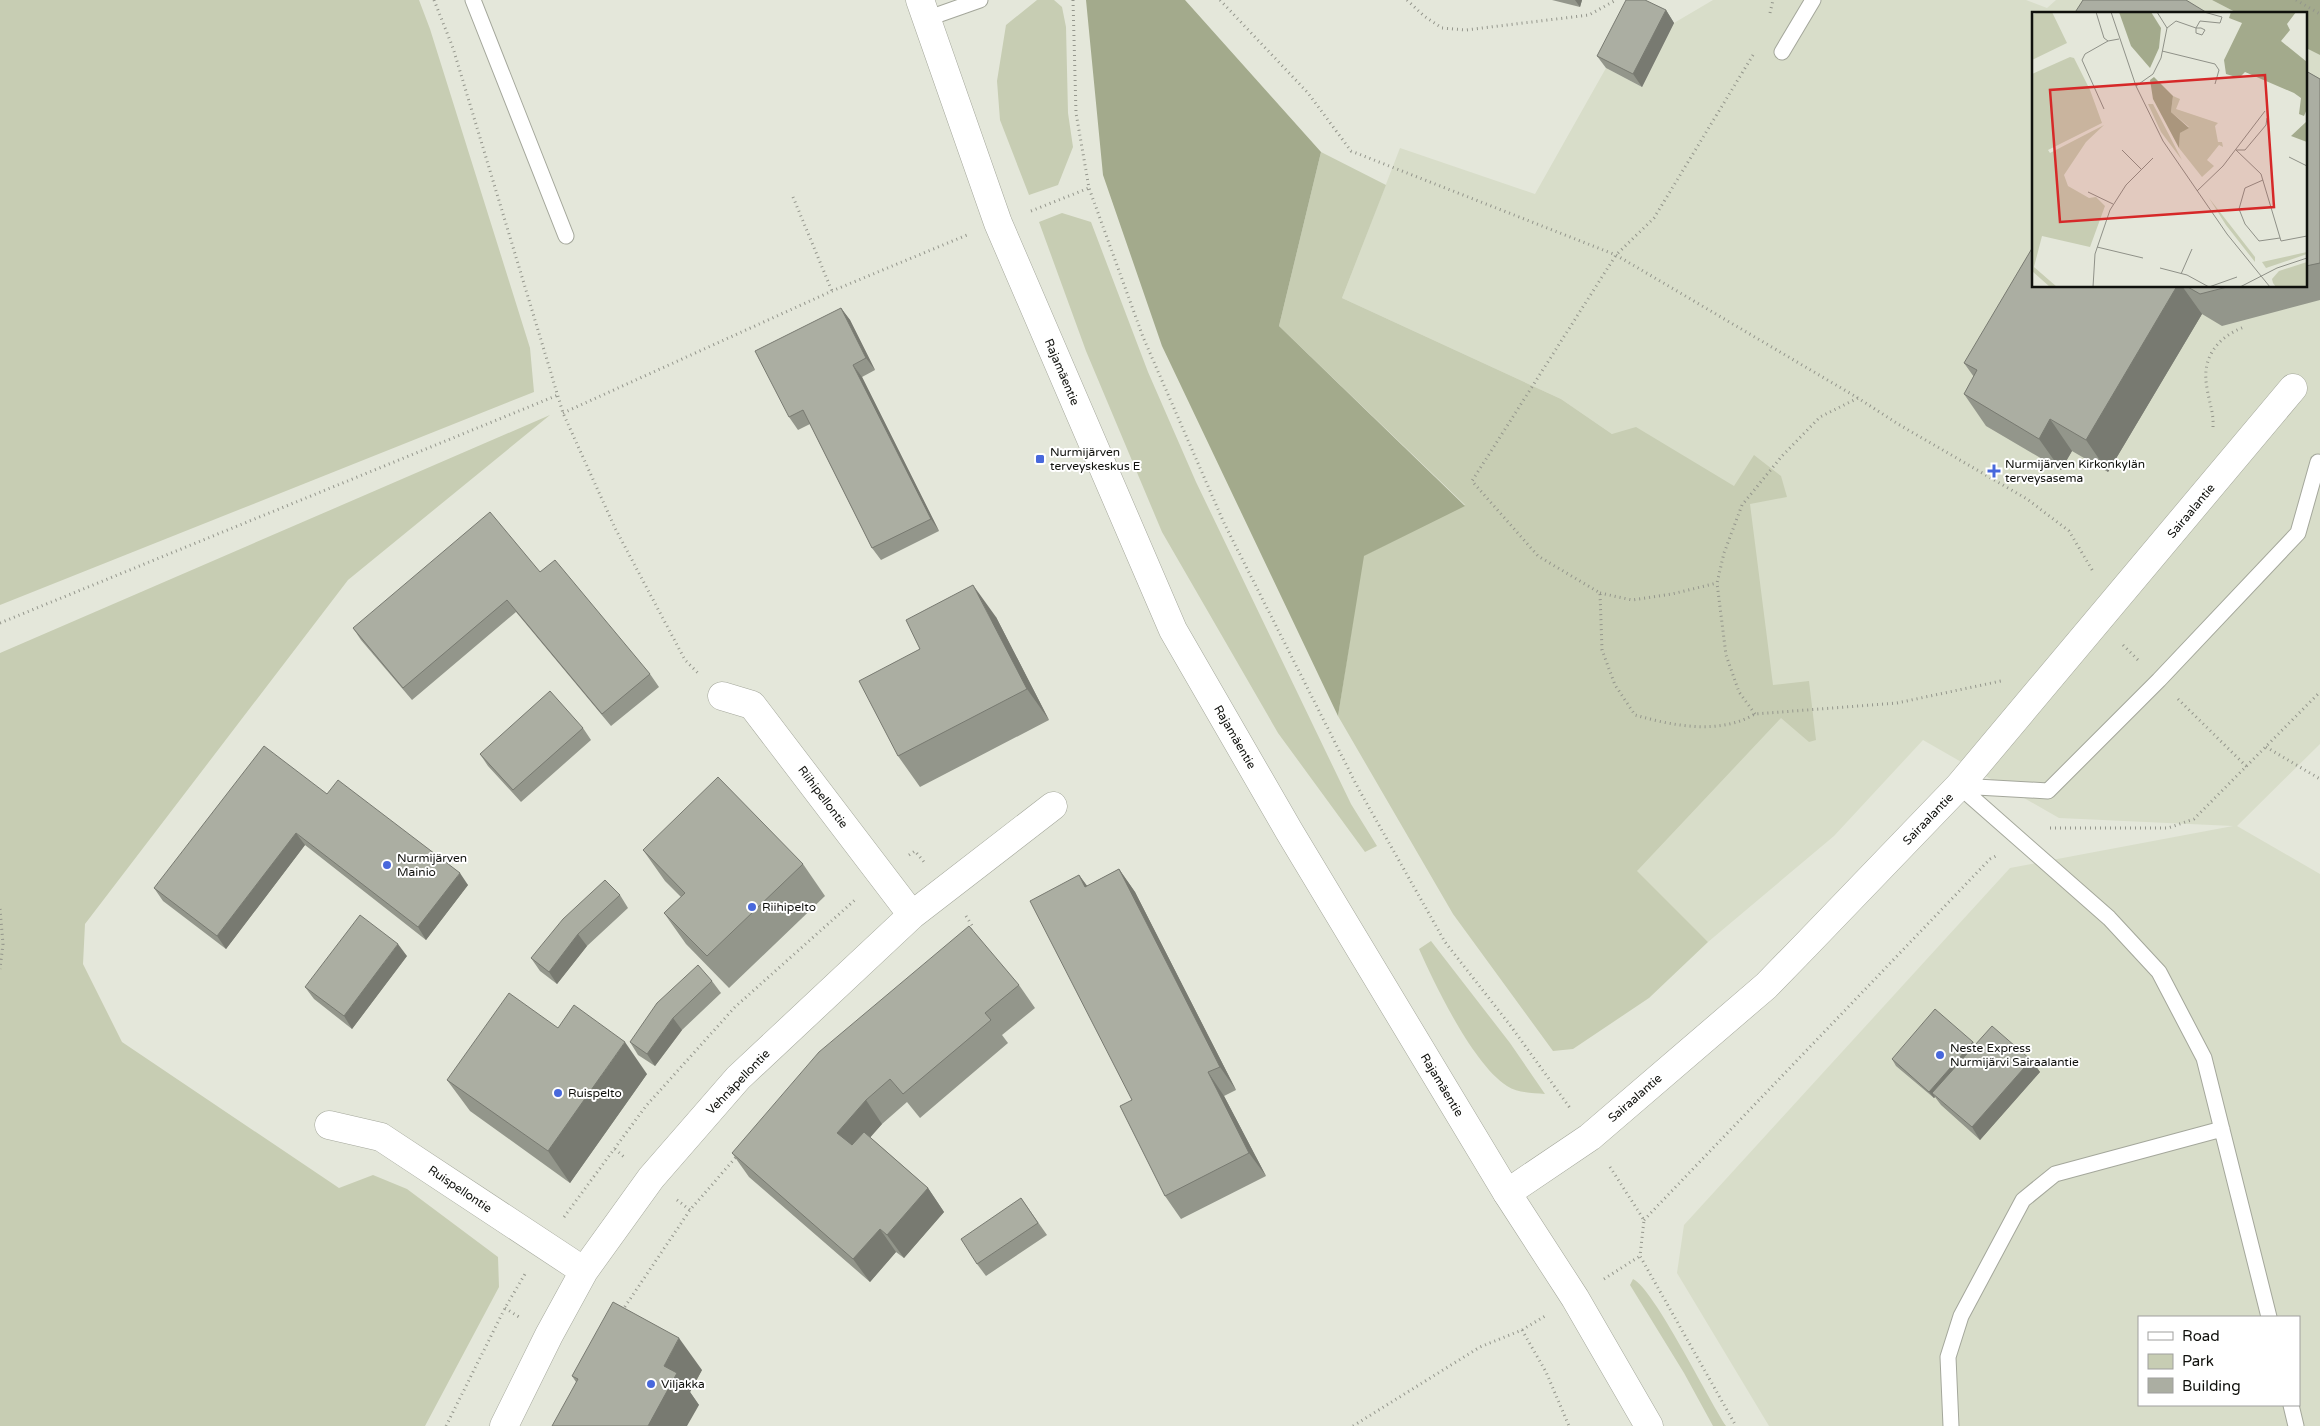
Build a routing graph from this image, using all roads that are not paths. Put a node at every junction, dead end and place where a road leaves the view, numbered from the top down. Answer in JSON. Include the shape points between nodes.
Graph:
{"nodes":[{"id":1,"x":473,"y":0,"type":"edge"},
{"id":2,"x":980,"y":0,"type":"edge"},
{"id":3,"x":1812,"y":0,"type":"edge"},
{"id":4,"x":923,"y":9,"type":"edge"},
{"id":5,"x":1782,"y":52,"type":"dead end"},
{"id":6,"x":566,"y":236,"type":"dead end"},
{"id":7,"x":2293,"y":388,"type":"dead end"},
{"id":8,"x":2318,"y":462,"type":"dead end"},
{"id":9,"x":722,"y":696,"type":"road end"},
{"id":10,"x":1960,"y":786,"type":"junction"},
{"id":11,"x":1053,"y":806,"type":"dead end"},
{"id":12,"x":912,"y":915,"type":"junction"},
{"id":13,"x":329,"y":1125,"type":"dead end"},
{"id":14,"x":2222,"y":1129,"type":"junction"},
{"id":15,"x":1507,"y":1193,"type":"junction"},
{"id":16,"x":584,"y":1271,"type":"junction"},
{"id":17,"x":2269,"y":1316,"type":"edge"},
{"id":18,"x":2291,"y":1406,"type":"edge"},
{"id":19,"x":504,"y":1426,"type":"edge"},
{"id":20,"x":1649,"y":1426,"type":"edge"},
{"id":21,"x":1951,"y":1426,"type":"edge"},
{"id":22,"x":2296,"y":1426,"type":"edge"}],
"edges":[{"from":1,"to":6,"type":"lane"},
{"from":2,"to":4,"type":"lane"},
{"from":3,"to":5,"type":"lane"},
{"from":4,"to":15,"type":"street","name":"Rajamäentie","via":[[998,223],[1173,630]]},
{"from":7,"to":10,"type":"street","name":"Sairaalantie"},
{"from":8,"to":10,"type":"lane","via":[[2298,533],[2048,791]]},
{"from":9,"to":12,"type":"street","name":"Riihipellontie","via":[[752,705]]},
{"from":10,"to":14,"type":"lane","via":[[2109,918],[2159,972],[2204,1058]]},
{"from":10,"to":15,"type":"street","name":"Sairaalantie","via":[[1766,986],[1590,1136]]},
{"from":11,"to":12,"type":"street","name":"Vehnäpellontie"},
{"from":12,"to":16,"type":"street","name":"Vehnäpellontie","via":[[738,1078],[651,1178]]},
{"from":13,"to":16,"type":"street","name":"Ruispellontie","via":[[382,1137]]},
{"from":14,"to":17,"type":"lane"},
{"from":14,"to":21,"type":"lane","via":[[2055,1174],[2023,1200],[1961,1316],[1948,1357]]},
{"from":15,"to":20,"type":"street","name":"Rajamäentie","via":[[1575,1298]]},
{"from":16,"to":19,"type":"street","name":"Vehnäpellontie"},
{"from":18,"to":22,"type":"lane"}]}
